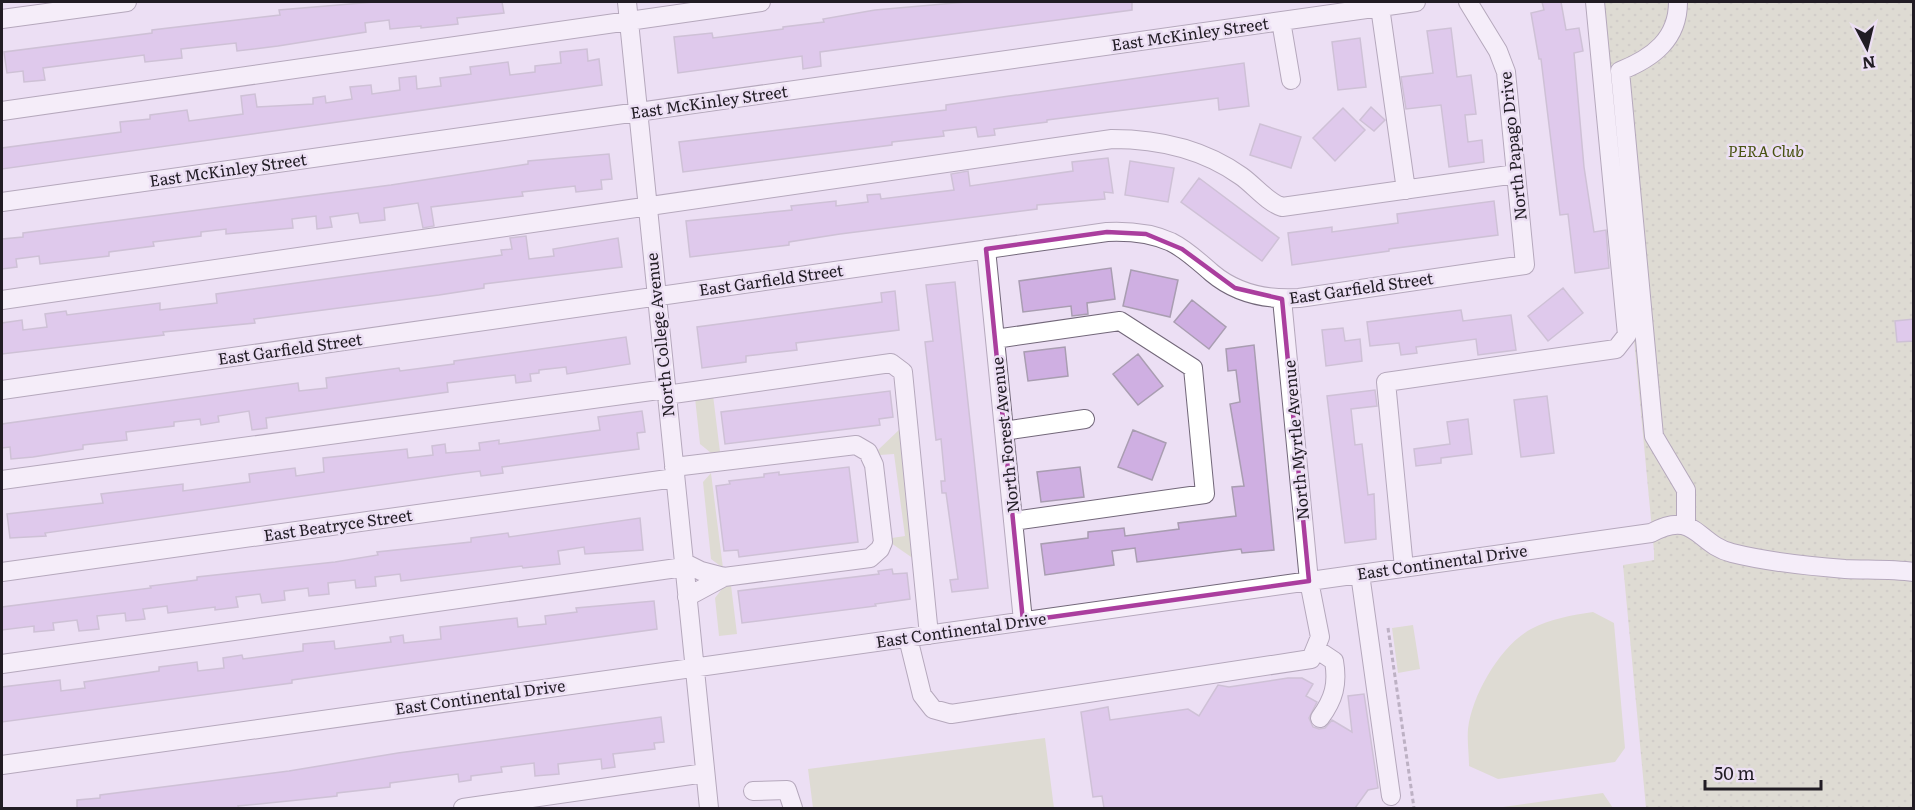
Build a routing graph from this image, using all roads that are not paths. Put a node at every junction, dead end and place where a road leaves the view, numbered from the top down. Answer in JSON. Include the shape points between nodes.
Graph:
{"nodes":[{"id":1,"x":127,"y":2,"type":"edge"},
{"id":2,"x":627,"y":2,"type":"edge"},
{"id":3,"x":760,"y":2,"type":"edge"},
{"id":4,"x":1416,"y":2,"type":"edge"},
{"id":5,"x":1468,"y":2,"type":"edge"},
{"id":6,"x":1595,"y":2,"type":"edge"},
{"id":7,"x":1678,"y":2,"type":"edge"},
{"id":8,"x":1380,"y":7,"type":"junction"},
{"id":9,"x":2,"y":19,"type":"edge"},
{"id":10,"x":629,"y":20,"type":"junction"},
{"id":11,"x":1281,"y":21,"type":"junction"},
{"id":12,"x":1291,"y":80,"type":"dead end"},
{"id":13,"x":2,"y":111,"type":"edge"},
{"id":14,"x":638,"y":112,"type":"junction"},
{"id":15,"x":1516,"y":174,"type":"junction"},
{"id":16,"x":1407,"y":190,"type":"junction"},
{"id":17,"x":2,"y":202,"type":"edge"},
{"id":18,"x":647,"y":205,"type":"junction"},
{"id":19,"x":986,"y":249,"type":"junction"},
{"id":20,"x":1525,"y":265,"type":"joint"},
{"id":21,"x":656,"y":296,"type":"junction"},
{"id":22,"x":1282,"y":299,"type":"junction"},
{"id":23,"x":2,"y":300,"type":"edge"},
{"id":24,"x":995,"y":339,"type":"junction"},
{"id":25,"x":2,"y":390,"type":"edge"},
{"id":26,"x":666,"y":392,"type":"junction"},
{"id":27,"x":1085,"y":419,"type":"dead end"},
{"id":28,"x":1004,"y":430,"type":"junction"},
{"id":29,"x":674,"y":472,"type":"junction"},
{"id":30,"x":2,"y":480,"type":"edge"},
{"id":31,"x":1013,"y":521,"type":"junction"},
{"id":32,"x":1686,"y":526,"type":"junction"},
{"id":33,"x":683,"y":565,"type":"junction"},
{"id":34,"x":1404,"y":568,"type":"junction"},
{"id":35,"x":1913,"y":571,"type":"edge"},
{"id":36,"x":2,"y":572,"type":"edge"},
{"id":37,"x":1360,"y":574,"type":"junction"},
{"id":38,"x":724,"y":577,"type":"junction"},
{"id":39,"x":1309,"y":581,"type":"junction"},
{"id":40,"x":687,"y":597,"type":"junction"},
{"id":41,"x":1023,"y":621,"type":"junction"},
{"id":42,"x":929,"y":635,"type":"junction"},
{"id":43,"x":908,"y":638,"type":"junction"},
{"id":44,"x":1316,"y":649,"type":"junction"},
{"id":45,"x":2,"y":664,"type":"edge"},
{"id":46,"x":693,"y":668,"type":"junction"},
{"id":47,"x":1320,"y":718,"type":"dead end"},
{"id":48,"x":2,"y":765,"type":"edge"},
{"id":49,"x":705,"y":773,"type":"junction"},
{"id":50,"x":753,"y":791,"type":"dead end"},
{"id":51,"x":1391,"y":796,"type":"dead end"},
{"id":52,"x":463,"y":808,"type":"edge"},
{"id":53,"x":709,"y":808,"type":"edge"},
{"id":54,"x":793,"y":808,"type":"edge"}],
"edges":[{"from":1,"to":9,"type":"street"},
{"from":2,"to":10,"type":"street","name":"North College Avenue"},
{"from":3,"to":10,"type":"street"},
{"from":4,"to":8,"type":"street","name":"East McKinley Street"},
{"from":5,"to":15,"type":"street","name":"North Papago Drive","via":[[1506,72]]},
{"from":6,"to":34,"type":"street","via":[[1627,335],[1616,349],[1386,382]]},
{"from":7,"to":32,"type":"street","via":[[1676,23],[1666,43],[1642,62],[1620,71],[1654,436],[1686,490]]},
{"from":8,"to":11,"type":"street","name":"East McKinley Street"},
{"from":8,"to":16,"type":"street"},
{"from":10,"to":13,"type":"street"},
{"from":10,"to":14,"type":"street","name":"North College Avenue"},
{"from":11,"to":12,"type":"street"},
{"from":11,"to":14,"type":"street","name":"East McKinley Street"},
{"from":14,"to":17,"type":"street","name":"East McKinley Street"},
{"from":14,"to":18,"type":"street","name":"North College Avenue"},
{"from":15,"to":16,"type":"street"},
{"from":15,"to":20,"type":"street","name":"North Papago Drive"},
{"from":16,"to":18,"type":"street","via":[[1282,207],[1239,174],[1203,155],[1166,143],[1112,139]]},
{"from":18,"to":21,"type":"street","name":"North College Avenue"},
{"from":18,"to":23,"type":"street"},
{"from":19,"to":21,"type":"street","name":"East Garfield Street"},
{"from":19,"to":22,"type":"street","name":"East Garfield Street","via":[[1107,232],[1146,234],[1182,249],[1235,288]]},
{"from":19,"to":24,"type":"street","name":"North Forest Avenue"},
{"from":20,"to":22,"type":"street","name":"East Garfield Street"},
{"from":21,"to":25,"type":"street","name":"East Garfield Street"},
{"from":21,"to":26,"type":"street","name":"North College Avenue"},
{"from":22,"to":39,"type":"street","name":"North Myrtle Avenue"},
{"from":24,"to":28,"type":"street","name":"North Forest Avenue"},
{"from":24,"to":31,"type":"street","via":[[1120,321],[1193,368],[1205,494]]},
{"from":26,"to":29,"type":"street","name":"North College Avenue"},
{"from":26,"to":30,"type":"street"},
{"from":26,"to":42,"type":"street","via":[[891,363],[903,372]]},
{"from":27,"to":28,"type":"street"},
{"from":28,"to":31,"type":"street","name":"North Forest Avenue"},
{"from":29,"to":33,"type":"street","name":"North College Avenue"},
{"from":29,"to":36,"type":"street","name":"East Beatryce Street"},
{"from":29,"to":38,"type":"street","name":"East Beatryce Street","via":[[849,445],[868,452],[874,465],[883,535],[880,549],[870,558]]},
{"from":31,"to":41,"type":"street","name":"North Forest Avenue"},
{"from":32,"to":34,"type":"street","name":"East Continental Drive"},
{"from":32,"to":35,"type":"street","via":[[1728,552],[1750,557],[1844,569]]},
{"from":33,"to":38,"type":"street"},
{"from":33,"to":40,"type":"street","name":"North College Avenue"},
{"from":33,"to":45,"type":"street"},
{"from":34,"to":37,"type":"street","name":"East Continental Drive"},
{"from":37,"to":39,"type":"street","name":"East Continental Drive"},
{"from":37,"to":51,"type":"street"},
{"from":38,"to":40,"type":"street"},
{"from":39,"to":41,"type":"street","name":"East Continental Drive"},
{"from":39,"to":44,"type":"street","name":"North Myrtle Avenue","via":[[1320,637]]},
{"from":40,"to":46,"type":"street","name":"North College Avenue"},
{"from":41,"to":42,"type":"street","name":"East Continental Drive"},
{"from":42,"to":43,"type":"street","name":"East Continental Drive"},
{"from":43,"to":44,"type":"street","via":[[922,695],[933,709],[951,714],[1303,662],[1311,659]]},
{"from":43,"to":46,"type":"street","name":"East Continental Drive"},
{"from":44,"to":47,"type":"street","via":[[1334,660],[1338,681]]},
{"from":46,"to":48,"type":"street","name":"East Continental Drive"},
{"from":46,"to":49,"type":"street","name":"North College Avenue"},
{"from":49,"to":52,"type":"street"},
{"from":49,"to":53,"type":"street","name":"North College Avenue"},
{"from":50,"to":54,"type":"street","via":[[787,790]]}]}
